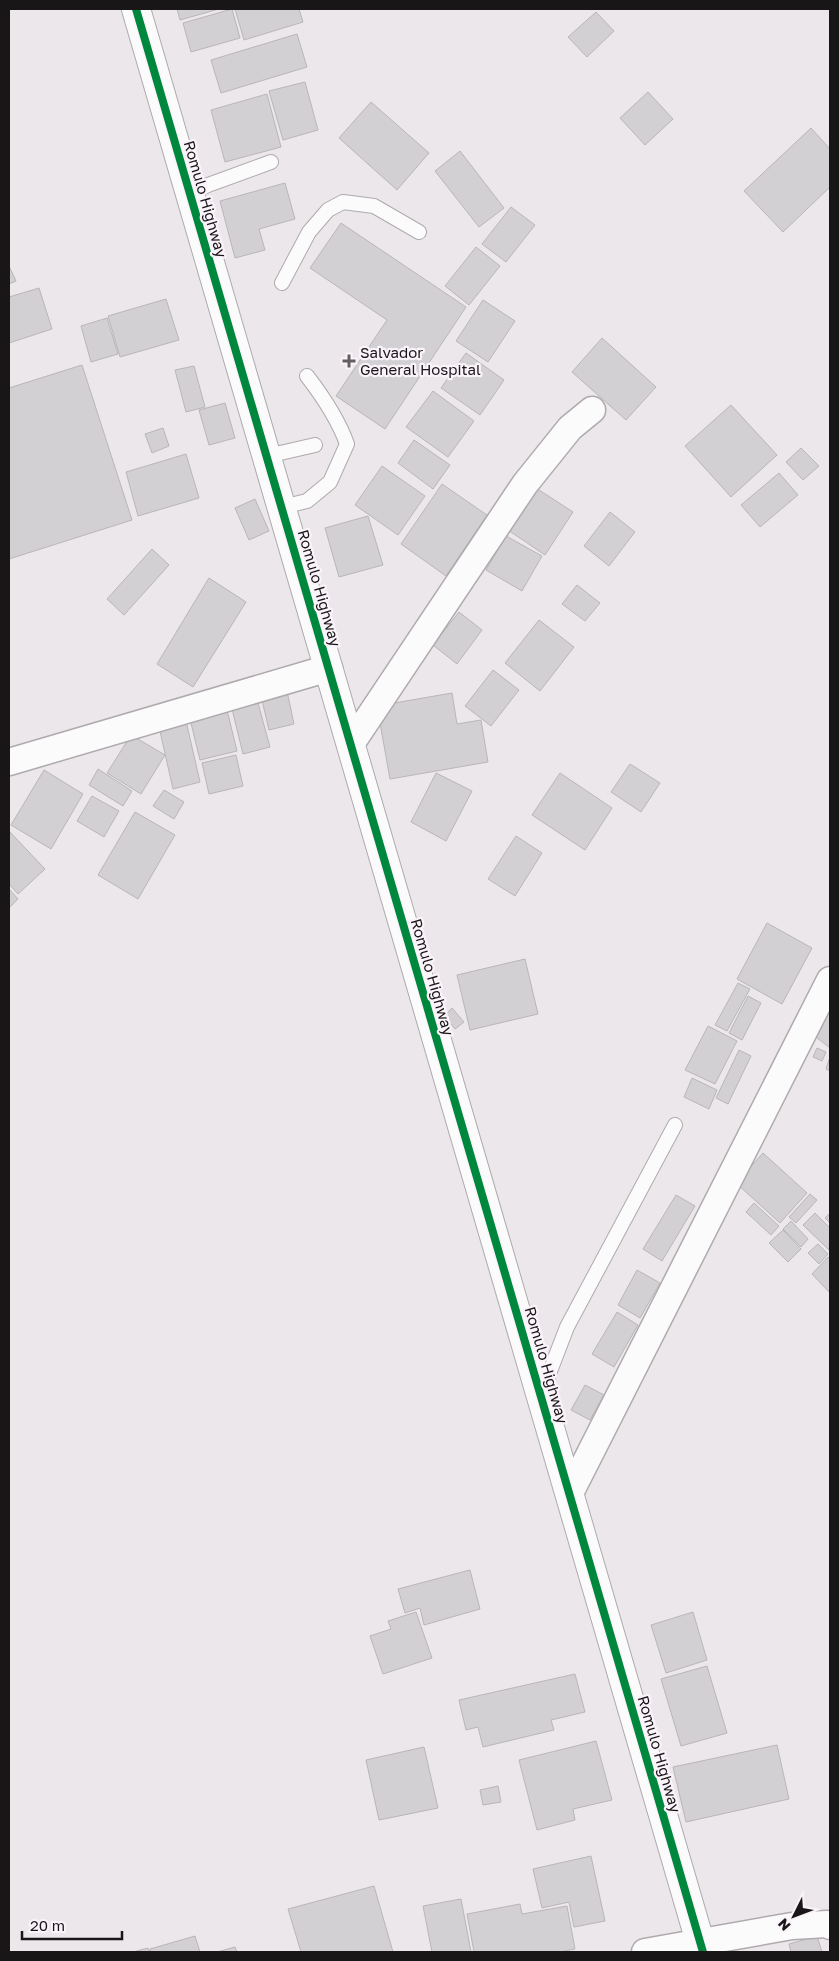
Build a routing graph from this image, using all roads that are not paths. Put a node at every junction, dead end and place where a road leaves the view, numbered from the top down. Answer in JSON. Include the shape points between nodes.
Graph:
{"nodes":[{"id":1,"x":136,"y":9,"type":"edge"},
{"id":2,"x":271,"y":162,"type":"dead end"},
{"id":3,"x":190,"y":193,"type":"junction"},
{"id":4,"x":419,"y":232,"type":"dead end"},
{"id":5,"x":282,"y":284,"type":"dead end"},
{"id":6,"x":307,"y":376,"type":"dead end"},
{"id":7,"x":592,"y":410,"type":"dead end"},
{"id":8,"x":315,"y":445,"type":"dead end"},
{"id":9,"x":267,"y":456,"type":"junction"},
{"id":10,"x":282,"y":507,"type":"junction"},
{"id":11,"x":329,"y":668,"type":"junction"},
{"id":12,"x":351,"y":744,"type":"junction"},
{"id":13,"x":9,"y":762,"type":"edge"},
{"id":14,"x":830,"y":980,"type":"edge"},
{"id":15,"x":675,"y":1125,"type":"dead end"},
{"id":16,"x":541,"y":1395,"type":"junction"},
{"id":17,"x":570,"y":1492,"type":"junction"},
{"id":18,"x":830,"y":1926,"type":"edge"},
{"id":19,"x":702,"y":1947,"type":"edge"},
{"id":20,"x":645,"y":1952,"type":"edge"}],
"edges":[{"from":1,"to":3,"type":"highway","name":"Romulo Highway"},
{"from":2,"to":3,"type":"lane"},
{"from":3,"to":9,"type":"highway","name":"Romulo Highway"},
{"from":4,"to":5,"type":"lane","via":[[374,206],[343,202],[328,210],[309,232]]},
{"from":6,"to":10,"type":"lane","via":[[326,401],[347,444],[330,482],[307,501]]},
{"from":7,"to":12,"type":"street","via":[[570,428],[525,484]]},
{"from":8,"to":9,"type":"lane"},
{"from":9,"to":10,"type":"highway","name":"Romulo Highway"},
{"from":10,"to":11,"type":"highway","name":"Romulo Highway"},
{"from":11,"to":12,"type":"highway","name":"Romulo Highway"},
{"from":11,"to":13,"type":"street"},
{"from":12,"to":16,"type":"highway","name":"Romulo Highway"},
{"from":14,"to":17,"type":"street"},
{"from":15,"to":16,"type":"lane","via":[[567,1326]]},
{"from":16,"to":17,"type":"highway","name":"Romulo Highway"},
{"from":17,"to":19,"type":"highway","name":"Romulo Highway"},
{"from":18,"to":19,"type":"street","via":[[792,1926]]},
{"from":19,"to":20,"type":"street"}]}
